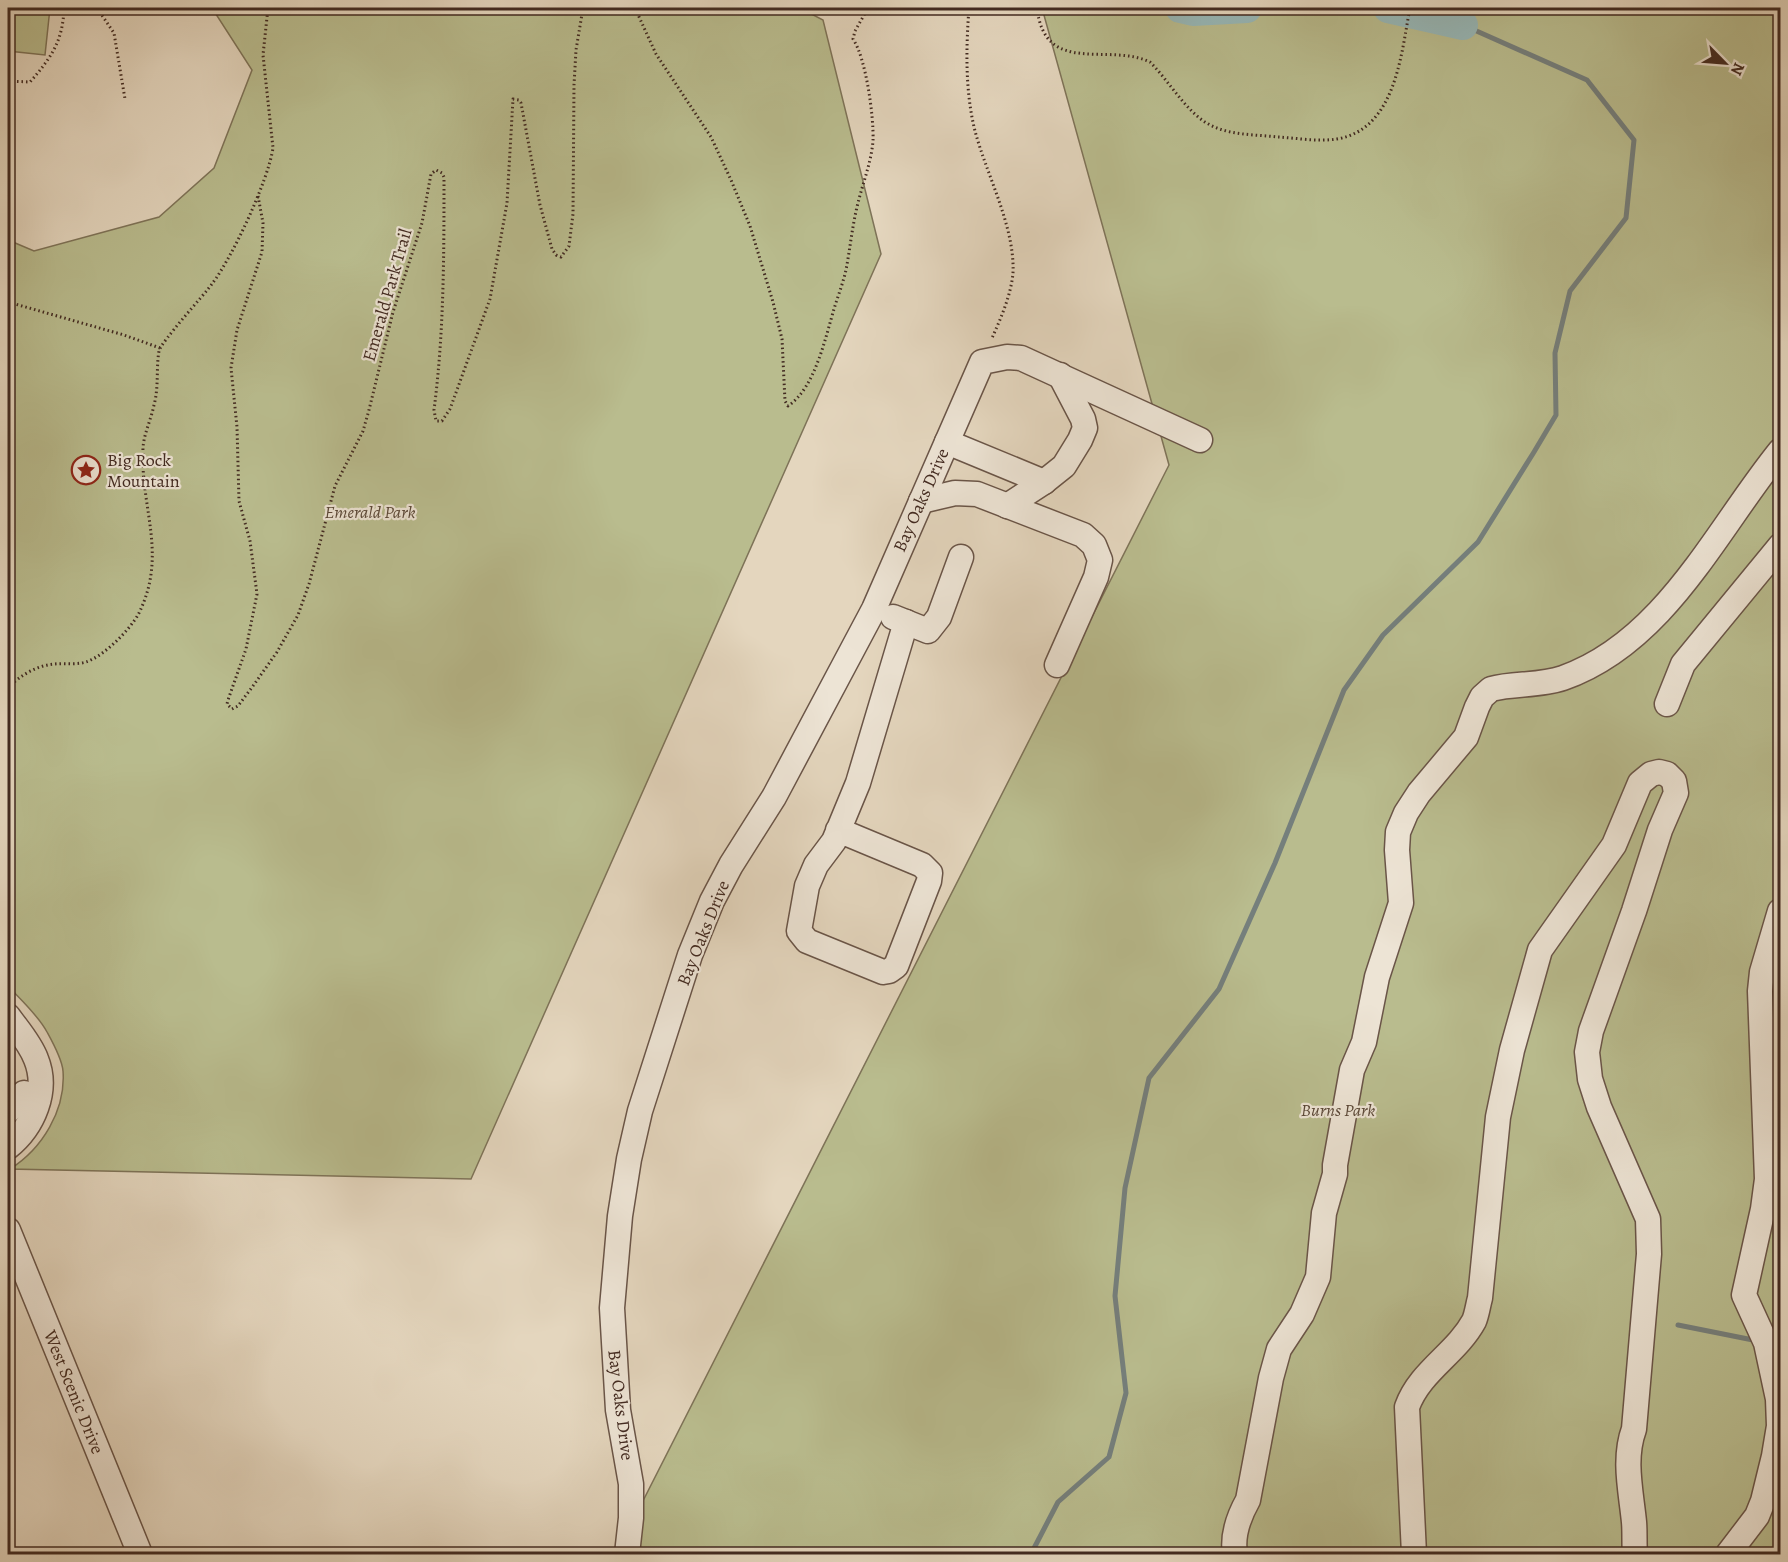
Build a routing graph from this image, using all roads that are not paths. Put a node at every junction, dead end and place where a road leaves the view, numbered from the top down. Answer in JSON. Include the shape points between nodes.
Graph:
{"nodes":[{"id":1,"x":1060,"y":375,"type":"junction"},
{"id":2,"x":1200,"y":440,"type":"dead end"},
{"id":3,"x":947,"y":442,"type":"junction"},
{"id":4,"x":1780,"y":452,"type":"edge"},
{"id":5,"x":1044,"y":482,"type":"junction"},
{"id":6,"x":921,"y":501,"type":"junction"},
{"id":7,"x":1007,"y":506,"type":"junction"},
{"id":8,"x":1780,"y":546,"type":"edge"},
{"id":9,"x":961,"y":556,"type":"dead end"},
{"id":10,"x":874,"y":609,"type":"junction"},
{"id":11,"x":906,"y":622,"type":"junction"},
{"id":12,"x":1057,"y":666,"type":"dead end"},
{"id":13,"x":1667,"y":704,"type":"dead end"},
{"id":14,"x":838,"y":830,"type":"junction"},
{"id":15,"x":1780,"y":911,"type":"edge"},
{"id":16,"x":8,"y":1016,"type":"edge"},
{"id":17,"x":24,"y":1093,"type":"dead end"},
{"id":18,"x":8,"y":1111,"type":"edge"},
{"id":19,"x":8,"y":1147,"type":"edge"},
{"id":20,"x":8,"y":1230,"type":"edge"},
{"id":21,"x":1773,"y":1336,"type":"edge"},
{"id":22,"x":140,"y":1554,"type":"edge"},
{"id":23,"x":627,"y":1554,"type":"edge"},
{"id":24,"x":1235,"y":1554,"type":"edge"},
{"id":25,"x":1414,"y":1554,"type":"edge"},
{"id":26,"x":1635,"y":1554,"type":"edge"},
{"id":27,"x":1728,"y":1554,"type":"edge"}],
"edges":[{"from":1,"to":2,"type":"street"},
{"from":1,"to":3,"type":"street","name":"Bay Oaks Drive","via":[[1021,358],[982,362]]},
{"from":1,"to":5,"type":"street","via":[[1085,428],[1064,466]]},
{"from":3,"to":5,"type":"street"},
{"from":3,"to":6,"type":"street","name":"Bay Oaks Drive"},
{"from":4,"to":24,"type":"street","via":[[1711,548],[1641,631],[1615,650],[1562,678],[1491,689],[1482,697],[1460,747],[1406,813],[1396,850],[1401,903],[1377,977],[1365,1042],[1352,1071],[1335,1174],[1324,1213],[1318,1277],[1302,1314],[1279,1349]]},
{"from":5,"to":7,"type":"street"},
{"from":6,"to":7,"type":"street","via":[[955,493],[977,494]]},
{"from":6,"to":10,"type":"street","name":"Bay Oaks Drive"},
{"from":7,"to":12,"type":"street","via":[[1083,535],[1094,545],[1100,560]]},
{"from":8,"to":13,"type":"street","via":[[1683,664]]},
{"from":9,"to":11,"type":"street","via":[[939,617],[928,631]]},
{"from":10,"to":11,"type":"street"},
{"from":10,"to":23,"type":"street","name":"Bay Oaks Drive","via":[[774,797],[712,901],[690,955],[640,1111],[620,1216],[612,1308],[618,1410],[631,1484]]},
{"from":11,"to":14,"type":"street","via":[[858,783]]},
{"from":14,"to":14,"type":"street","via":[[807,886],[800,931],[807,941],[883,972],[889,971],[896,966],[930,873],[922,865]]},
{"from":15,"to":21,"type":"street","via":[[1760,992],[1767,1179],[1744,1295]]},
{"from":16,"to":19,"type":"street","via":[[30,1047],[41,1085],[30,1121]]},
{"from":17,"to":18,"type":"street"},
{"from":20,"to":22,"type":"street","name":"West Scenic Drive"},
{"from":21,"to":27,"type":"street","via":[[1779,1426],[1774,1456],[1763,1501]]},
{"from":25,"to":26,"type":"street","via":[[1407,1407],[1423,1378],[1475,1319],[1498,1117],[1540,950],[1614,845],[1640,783],[1659,772],[1674,782],[1676,793],[1660,830],[1587,1052],[1599,1107],[1648,1219],[1649,1254],[1634,1429],[1628,1444]]}]}
